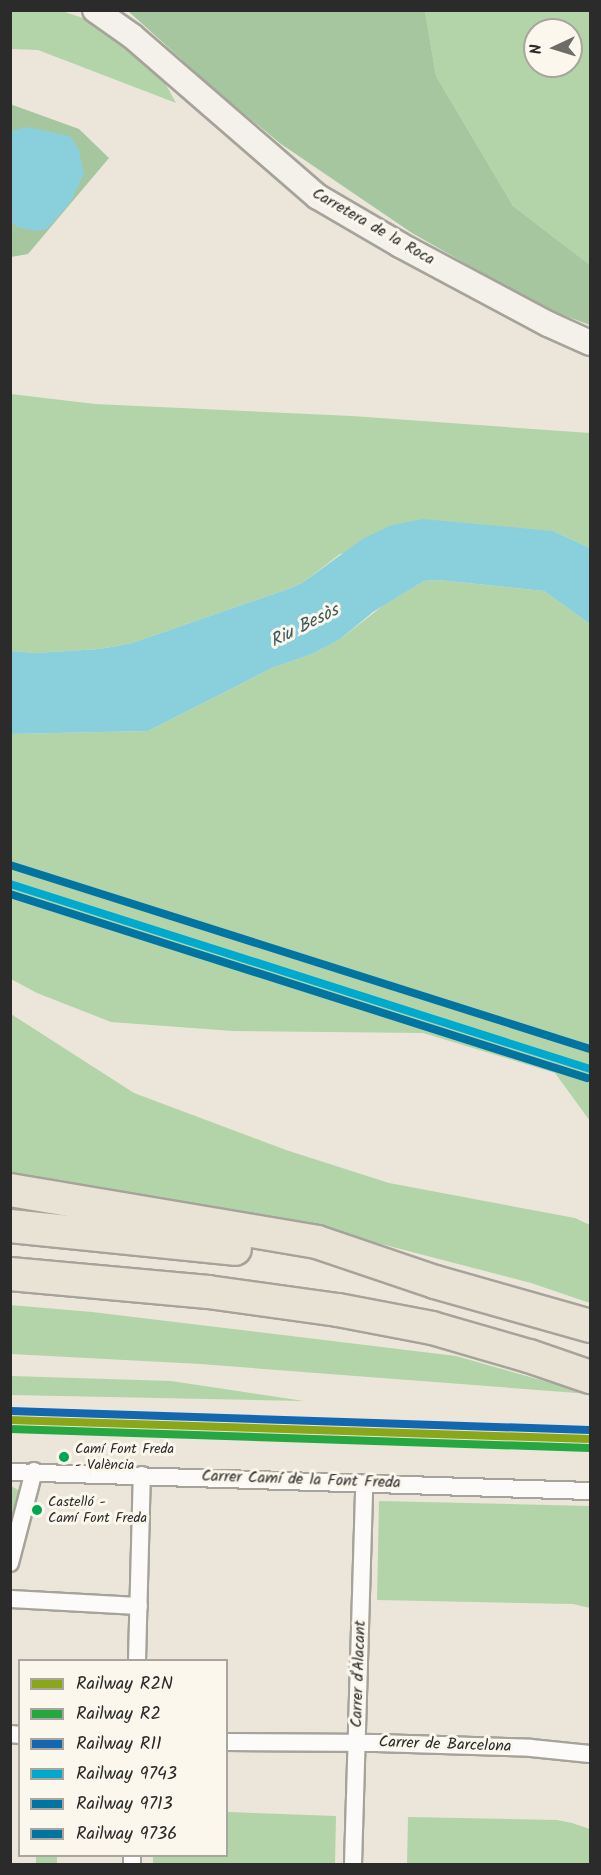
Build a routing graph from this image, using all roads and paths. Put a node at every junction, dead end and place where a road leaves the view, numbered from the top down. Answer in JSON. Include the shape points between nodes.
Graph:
{"nodes":[{"id":1,"x":95,"y":10,"type":"edge"},
{"id":2,"x":591,"y":343,"type":"edge"},
{"id":3,"x":10,"y":1190,"type":"edge"},
{"id":4,"x":10,"y":1226,"type":"edge"},
{"id":5,"x":10,"y":1274,"type":"edge"},
{"id":6,"x":435,"y":1282,"type":"junction"},
{"id":7,"x":590,"y":1326,"type":"edge"},
{"id":8,"x":591,"y":1377,"type":"edge"},
{"id":9,"x":10,"y":1472,"type":"edge"},
{"id":10,"x":34,"y":1472,"type":"junction"},
{"id":11,"x":142,"y":1474,"type":"junction"},
{"id":12,"x":364,"y":1483,"type":"junction"},
{"id":13,"x":591,"y":1491,"type":"edge"},
{"id":14,"x":13,"y":1538,"type":"edge"},
{"id":15,"x":10,"y":1563,"type":"edge"},
{"id":16,"x":10,"y":1599,"type":"edge"},
{"id":17,"x":139,"y":1606,"type":"junction"},
{"id":18,"x":137,"y":1659,"type":"edge"},
{"id":19,"x":228,"y":1742,"type":"edge"},
{"id":20,"x":356,"y":1742,"type":"junction"},
{"id":21,"x":591,"y":1754,"type":"edge"},
{"id":22,"x":353,"y":1864,"type":"edge"}],
"edges":[{"from":1,"to":2,"type":"street","name":"Carretera de la Roca","via":[[132,36],[318,197],[548,324]]},
{"from":3,"to":6,"type":"highway","via":[[317,1242]]},
{"from":4,"to":6,"type":"highway","via":[[331,1261]]},
{"from":5,"to":8,"type":"highway","via":[[208,1292],[338,1310],[432,1328]]},
{"from":6,"to":7,"type":"highway"},
{"from":9,"to":10,"type":"street","name":"Carrer Camí de la Font Freda"},
{"from":10,"to":11,"type":"street","name":"Carrer Camí de la Font Freda"},
{"from":10,"to":14,"type":"street"},
{"from":11,"to":12,"type":"street","name":"Carrer Camí de la Font Freda"},
{"from":11,"to":17,"type":"street"},
{"from":12,"to":13,"type":"street","name":"Carrer Camí de la Font Freda"},
{"from":12,"to":20,"type":"street","name":"Carrer d'Alacant"},
{"from":14,"to":15,"type":"street"},
{"from":16,"to":17,"type":"street"},
{"from":17,"to":18,"type":"street"},
{"from":19,"to":20,"type":"street","name":"Carrer de Barcelona"},
{"from":20,"to":21,"type":"street","name":"Carrer de Barcelona"},
{"from":20,"to":22,"type":"street","name":"Carrer d'Alacant"}]}
